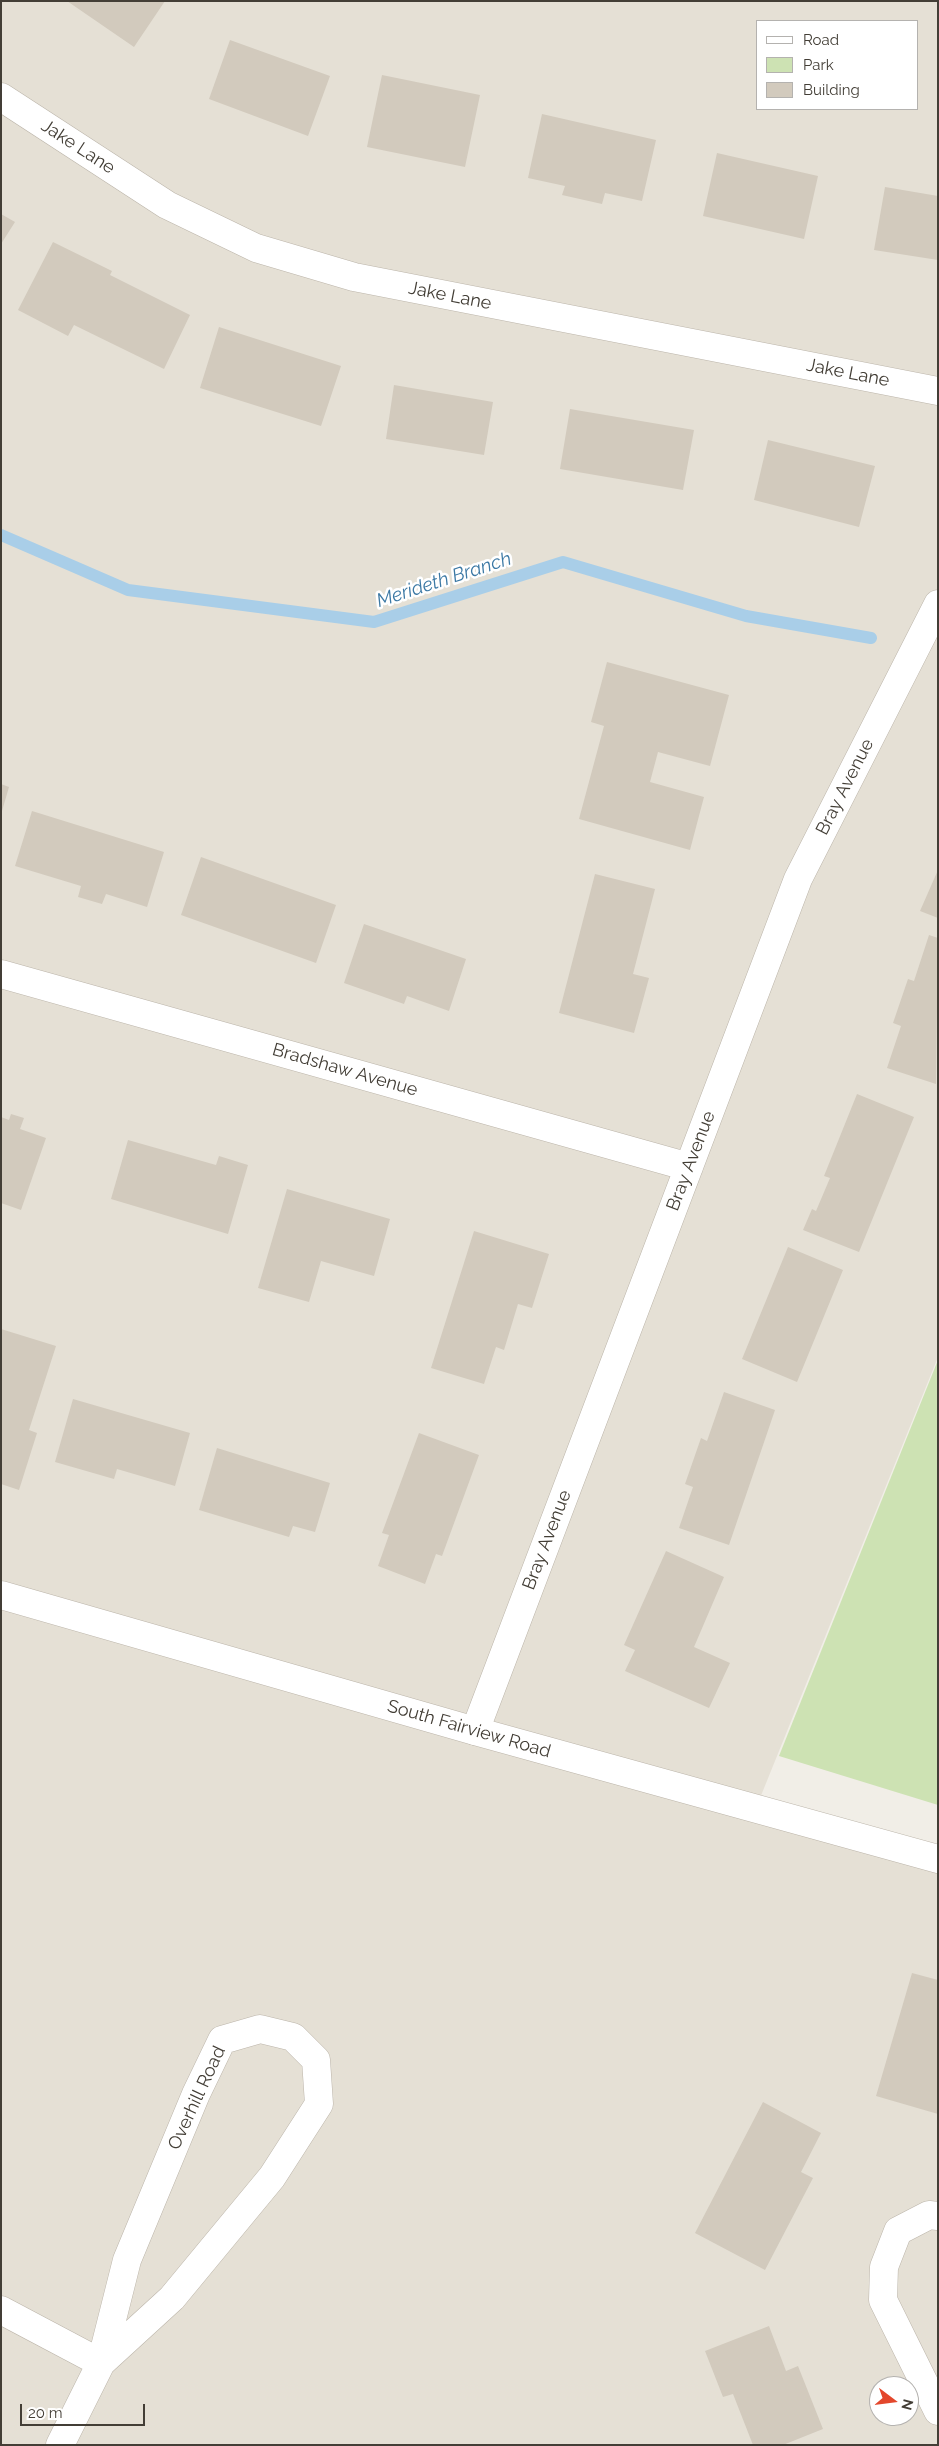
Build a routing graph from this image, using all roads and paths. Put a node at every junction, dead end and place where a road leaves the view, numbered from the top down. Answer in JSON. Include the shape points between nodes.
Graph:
{"nodes":[{"id":1,"x":1,"y":97,"type":"edge"},
{"id":2,"x":938,"y":391,"type":"edge"},
{"id":3,"x":938,"y":604,"type":"edge"},
{"id":4,"x":1,"y":974,"type":"edge"},
{"id":5,"x":689,"y":1167,"type":"junction"},
{"id":6,"x":1,"y":1595,"type":"edge"},
{"id":7,"x":475,"y":1731,"type":"junction"},
{"id":8,"x":938,"y":1859,"type":"edge"},
{"id":9,"x":938,"y":2216,"type":"edge"},
{"id":10,"x":1,"y":2310,"type":"edge"},
{"id":11,"x":101,"y":2363,"type":"junction"},
{"id":12,"x":938,"y":2410,"type":"edge"},
{"id":13,"x":60,"y":2445,"type":"edge"}],
"edges":[{"from":1,"to":2,"type":"street","name":"Jake Lane","via":[[167,205],[256,248],[354,277]]},
{"from":3,"to":5,"type":"street","name":"Bray Avenue","via":[[798,879]]},
{"from":4,"to":5,"type":"street","name":"Bradshaw Avenue"},
{"from":5,"to":7,"type":"street","name":"Bray Avenue"},
{"from":6,"to":7,"type":"street","name":"South Fairview Road"},
{"from":7,"to":8,"type":"street","name":"South Fairview Road"},
{"from":9,"to":12,"type":"street","via":[[929,2215],[898,2231],[884,2267],[884,2300]]},
{"from":10,"to":11,"type":"street"},
{"from":11,"to":11,"type":"street","name":"Overhill Road","via":[[172,2298],[272,2178],[319,2104],[316,2060],[293,2037],[260,2029],[222,2040],[127,2260]]},
{"from":11,"to":13,"type":"street","name":"Overhill Road"}]}
